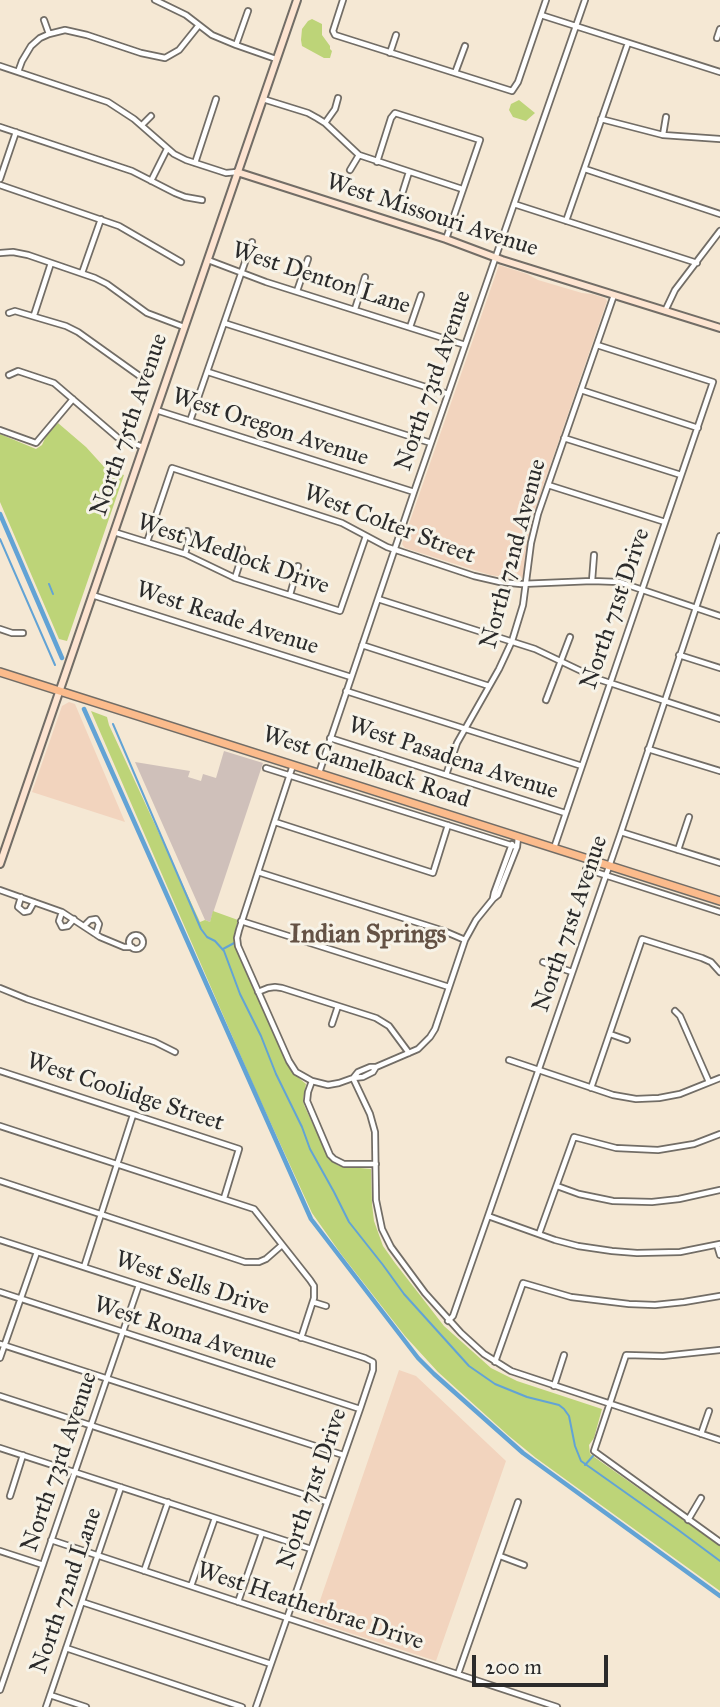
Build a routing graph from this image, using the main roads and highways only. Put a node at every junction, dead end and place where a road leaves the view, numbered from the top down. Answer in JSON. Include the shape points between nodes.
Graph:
{"nodes":[{"id":1,"x":297,"y":0,"type":"edge"},
{"id":2,"x":237,"y":172,"type":"junction"},
{"id":3,"x":720,"y":328,"type":"edge"},
{"id":4,"x":0,"y":672,"type":"edge"},
{"id":5,"x":59,"y":691,"type":"junction"},
{"id":6,"x":0,"y":864,"type":"edge"},
{"id":7,"x":720,"y":901,"type":"edge"}],
"edges":[{"from":1,"to":2,"type":"main road","name":"North 75th Avenue"},
{"from":2,"to":3,"type":"main road","name":"West Missouri Avenue"},
{"from":2,"to":5,"type":"main road","name":"North 75th Avenue"},
{"from":4,"to":5,"type":"main road","name":"West Camelback Road"},
{"from":5,"to":6,"type":"main road","name":"North 75th Avenue"},
{"from":5,"to":7,"type":"main road","name":"West Camelback Road"}]}
